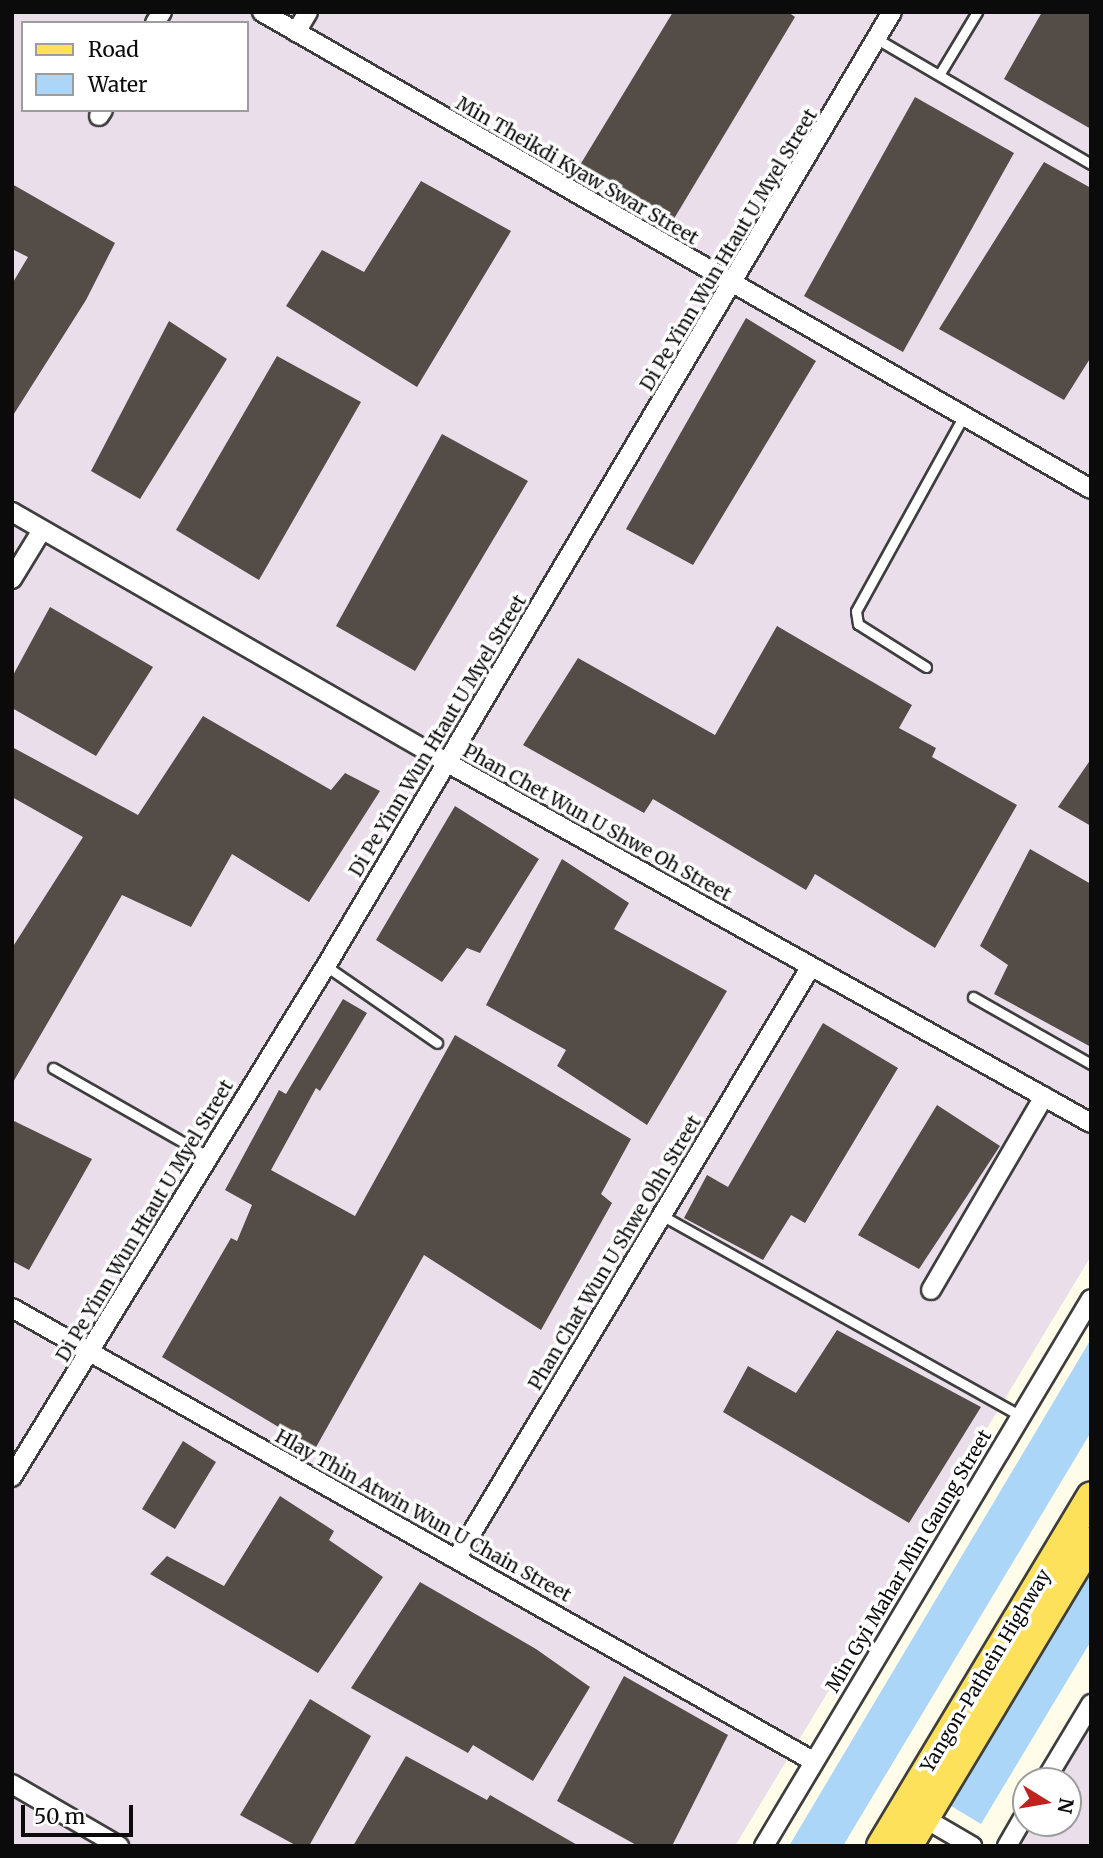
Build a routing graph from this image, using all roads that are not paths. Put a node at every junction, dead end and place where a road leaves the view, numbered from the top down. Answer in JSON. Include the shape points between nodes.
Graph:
{"nodes":[{"id":1,"x":262,"y":12,"type":"edge"},
{"id":2,"x":308,"y":12,"type":"edge"},
{"id":3,"x":892,"y":12,"type":"edge"},
{"id":4,"x":977,"y":12,"type":"edge"},
{"id":5,"x":296,"y":32,"type":"junction"},
{"id":6,"x":877,"y":39,"type":"junction"},
{"id":7,"x":939,"y":75,"type":"junction"},
{"id":8,"x":1091,"y":164,"type":"edge"},
{"id":9,"x":733,"y":286,"type":"junction"},
{"id":10,"x":963,"y":417,"type":"junction"},
{"id":11,"x":1091,"y":489,"type":"edge"},
{"id":12,"x":12,"y":512,"type":"edge"},
{"id":13,"x":42,"y":530,"type":"junction"},
{"id":14,"x":12,"y":579,"type":"edge"},
{"id":15,"x":926,"y":667,"type":"dead end"},
{"id":16,"x":446,"y":762,"type":"junction"},
{"id":17,"x":326,"y":965,"type":"junction"},
{"id":18,"x":810,"y":968,"type":"junction"},
{"id":19,"x":973,"y":997,"type":"dead end"},
{"id":20,"x":437,"y":1043,"type":"dead end"},
{"id":21,"x":1091,"y":1064,"type":"edge"},
{"id":22,"x":53,"y":1068,"type":"dead end"},
{"id":23,"x":1044,"y":1097,"type":"junction"},
{"id":24,"x":1091,"y":1123,"type":"edge"},
{"id":25,"x":209,"y":1157,"type":"junction"},
{"id":26,"x":663,"y":1216,"type":"junction"},
{"id":27,"x":931,"y":1290,"type":"dead end"},
{"id":28,"x":1091,"y":1298,"type":"edge"},
{"id":29,"x":12,"y":1308,"type":"edge"},
{"id":30,"x":91,"y":1353,"type":"junction"},
{"id":31,"x":1021,"y":1416,"type":"junction"},
{"id":32,"x":12,"y":1477,"type":"edge"},
{"id":33,"x":1091,"y":1496,"type":"edge"},
{"id":34,"x":456,"y":1559,"type":"junction"},
{"id":35,"x":1086,"y":1562,"type":"edge"},
{"id":36,"x":1091,"y":1704,"type":"edge"},
{"id":37,"x":813,"y":1761,"type":"junction"},
{"id":38,"x":1053,"y":1767,"type":"edge"},
{"id":39,"x":12,"y":1784,"type":"edge"},
{"id":40,"x":924,"y":1818,"type":"junction"},
{"id":41,"x":119,"y":1846,"type":"edge"},
{"id":42,"x":764,"y":1846,"type":"edge"},
{"id":43,"x":881,"y":1846,"type":"edge"},
{"id":44,"x":908,"y":1846,"type":"edge"},
{"id":45,"x":972,"y":1846,"type":"edge"}],
"edges":[{"from":1,"to":5,"type":"street","name":"Min Theikdi Kyaw Swar Street"},
{"from":2,"to":5,"type":"street"},
{"from":3,"to":6,"type":"street","name":"Di Pe Yinn Wun Htaut U Myel Street"},
{"from":4,"to":7,"type":"lane"},
{"from":5,"to":9,"type":"street","name":"Min Theikdi Kyaw Swar Street"},
{"from":6,"to":7,"type":"lane"},
{"from":6,"to":9,"type":"street","name":"Di Pe Yinn Wun Htaut U Myel Street"},
{"from":7,"to":8,"type":"lane"},
{"from":9,"to":10,"type":"street","name":"Min Theikdi Kyaw Swar Street"},
{"from":9,"to":16,"type":"street","name":"Di Pe Yinn Wun Htaut U Myel Street"},
{"from":10,"to":11,"type":"street","name":"Min Theikdi Kyaw Swar Street"},
{"from":10,"to":15,"type":"lane","via":[[856,611],[858,624]]},
{"from":12,"to":13,"type":"street","name":"Phan Chet Wun U Shwe Oh Street"},
{"from":13,"to":14,"type":"street"},
{"from":13,"to":16,"type":"street","name":"Phan Chet Wun U Shwe Oh Street"},
{"from":16,"to":17,"type":"street","name":"Di Pe Yinn Wun Htaut U Myel Street"},
{"from":16,"to":18,"type":"street","name":"Phan Chet Wun U Shwe Oh Street"},
{"from":17,"to":20,"type":"lane"},
{"from":17,"to":25,"type":"street","name":"Di Pe Yinn Wun Htaut U Myel Street"},
{"from":18,"to":23,"type":"street","name":"Phan Chet Wun U Shwe Oh Street"},
{"from":18,"to":26,"type":"street","name":"Phan Chat Wun U Shwe Ohh Street"},
{"from":19,"to":21,"type":"lane"},
{"from":22,"to":25,"type":"lane"},
{"from":23,"to":24,"type":"street","name":"Phan Chet Wun U Shwe Oh Street"},
{"from":23,"to":27,"type":"street"},
{"from":25,"to":30,"type":"street","name":"Di Pe Yinn Wun Htaut U Myel Street"},
{"from":26,"to":31,"type":"lane"},
{"from":26,"to":34,"type":"street","name":"Phan Chat Wun U Shwe Ohh Street"},
{"from":28,"to":31,"type":"street","name":"Min Gyi Mahar Min Gaung Street"},
{"from":29,"to":30,"type":"street","name":"Hlay Thin Atwin Wun U Chain Street"},
{"from":30,"to":32,"type":"street","name":"Di Pe Yinn Wun Htaut U Myel Street"},
{"from":30,"to":34,"type":"street","name":"Hlay Thin Atwin Wun U Chain Street"},
{"from":31,"to":37,"type":"street","name":"Min Gyi Mahar Min Gaung Street"},
{"from":33,"to":43,"type":"main road","name":"Yangon-Pathein Highway"},
{"from":34,"to":37,"type":"street","name":"Hlay Thin Atwin Wun U Chain Street"},
{"from":35,"to":40,"type":"main road","name":"Yangon-Pathein Highway"},
{"from":36,"to":38,"type":"street"},
{"from":37,"to":42,"type":"street","name":"Min Gyi Mahar Min Gaung Street"},
{"from":39,"to":41,"type":"street"},
{"from":40,"to":44,"type":"main road","name":"Yangon-Pathein Highway"},
{"from":40,"to":45,"type":"street"}]}
